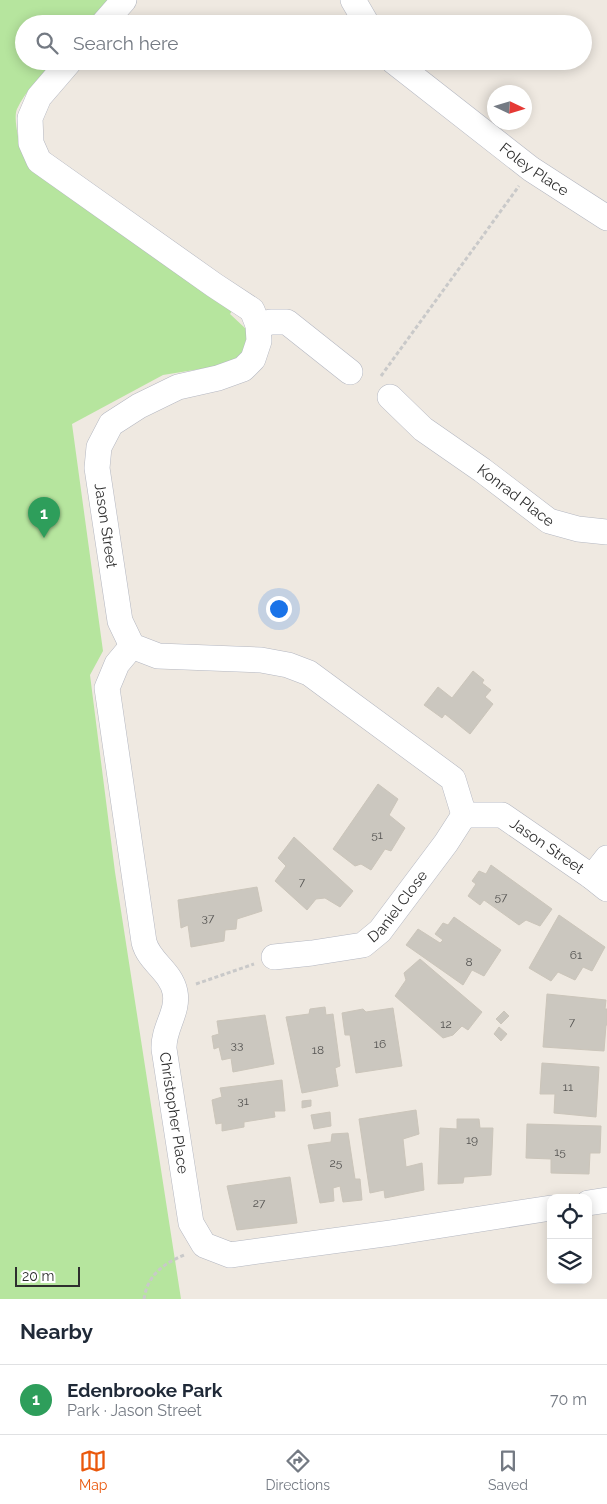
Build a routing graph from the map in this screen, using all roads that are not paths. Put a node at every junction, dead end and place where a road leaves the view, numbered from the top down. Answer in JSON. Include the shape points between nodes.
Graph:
{"nodes":[{"id":1,"x":124,"y":0,"type":"edge"},
{"id":2,"x":353,"y":0,"type":"edge"},
{"id":3,"x":111,"y":15,"type":"edge"},
{"id":4,"x":362,"y":15,"type":"edge"},
{"id":5,"x":62,"y":70,"type":"edge"},
{"id":6,"x":404,"y":70,"type":"edge"},
{"id":7,"x":607,"y":218,"type":"edge"},
{"id":8,"x":258,"y":325,"type":"junction"},
{"id":9,"x":350,"y":372,"type":"dead end"},
{"id":10,"x":383,"y":390,"type":"road end"},
{"id":11,"x":607,"y":532,"type":"edge"},
{"id":12,"x":132,"y":646,"type":"junction"},
{"id":13,"x":464,"y":815,"type":"junction"},
{"id":14,"x":602,"y":875,"type":"edge"},
{"id":15,"x":274,"y":957,"type":"road end"},
{"id":16,"x":607,"y":1200,"type":"edge"},
{"id":17,"x":592,"y":1202,"type":"edge"},
{"id":18,"x":547,"y":1209,"type":"edge"}],
"edges":[{"from":1,"to":3,"type":"street"},
{"from":2,"to":4,"type":"street"},
{"from":5,"to":8,"type":"street","via":[[39,97],[30,118],[31,143],[39,161],[252,310]]},
{"from":6,"to":7,"type":"street","name":"Foley Place","via":[[531,169]]},
{"from":8,"to":9,"type":"street","via":[[287,322]]},
{"from":8,"to":12,"type":"street","name":"Jason Street","via":[[259,341],[253,359],[244,369],[178,387],[139,406],[111,424],[99,447],[97,468],[120,621]]},
{"from":10,"to":11,"type":"street","name":"Konrad Place","via":[[423,429],[549,521]]},
{"from":12,"to":13,"type":"street","via":[[158,656],[261,660],[309,673],[453,779]]},
{"from":12,"to":18,"type":"street","name":"Christopher Place","via":[[117,664],[106,688],[145,946],[170,978],[175,992],[175,1007],[165,1032],[164,1049],[191,1223],[204,1245],[230,1255]]},
{"from":13,"to":14,"type":"street","name":"Jason Street","via":[[502,816]]},
{"from":13,"to":15,"type":"street","name":"Daniel Close","via":[[380,931],[363,945]]},
{"from":16,"to":17,"type":"street"}]}
